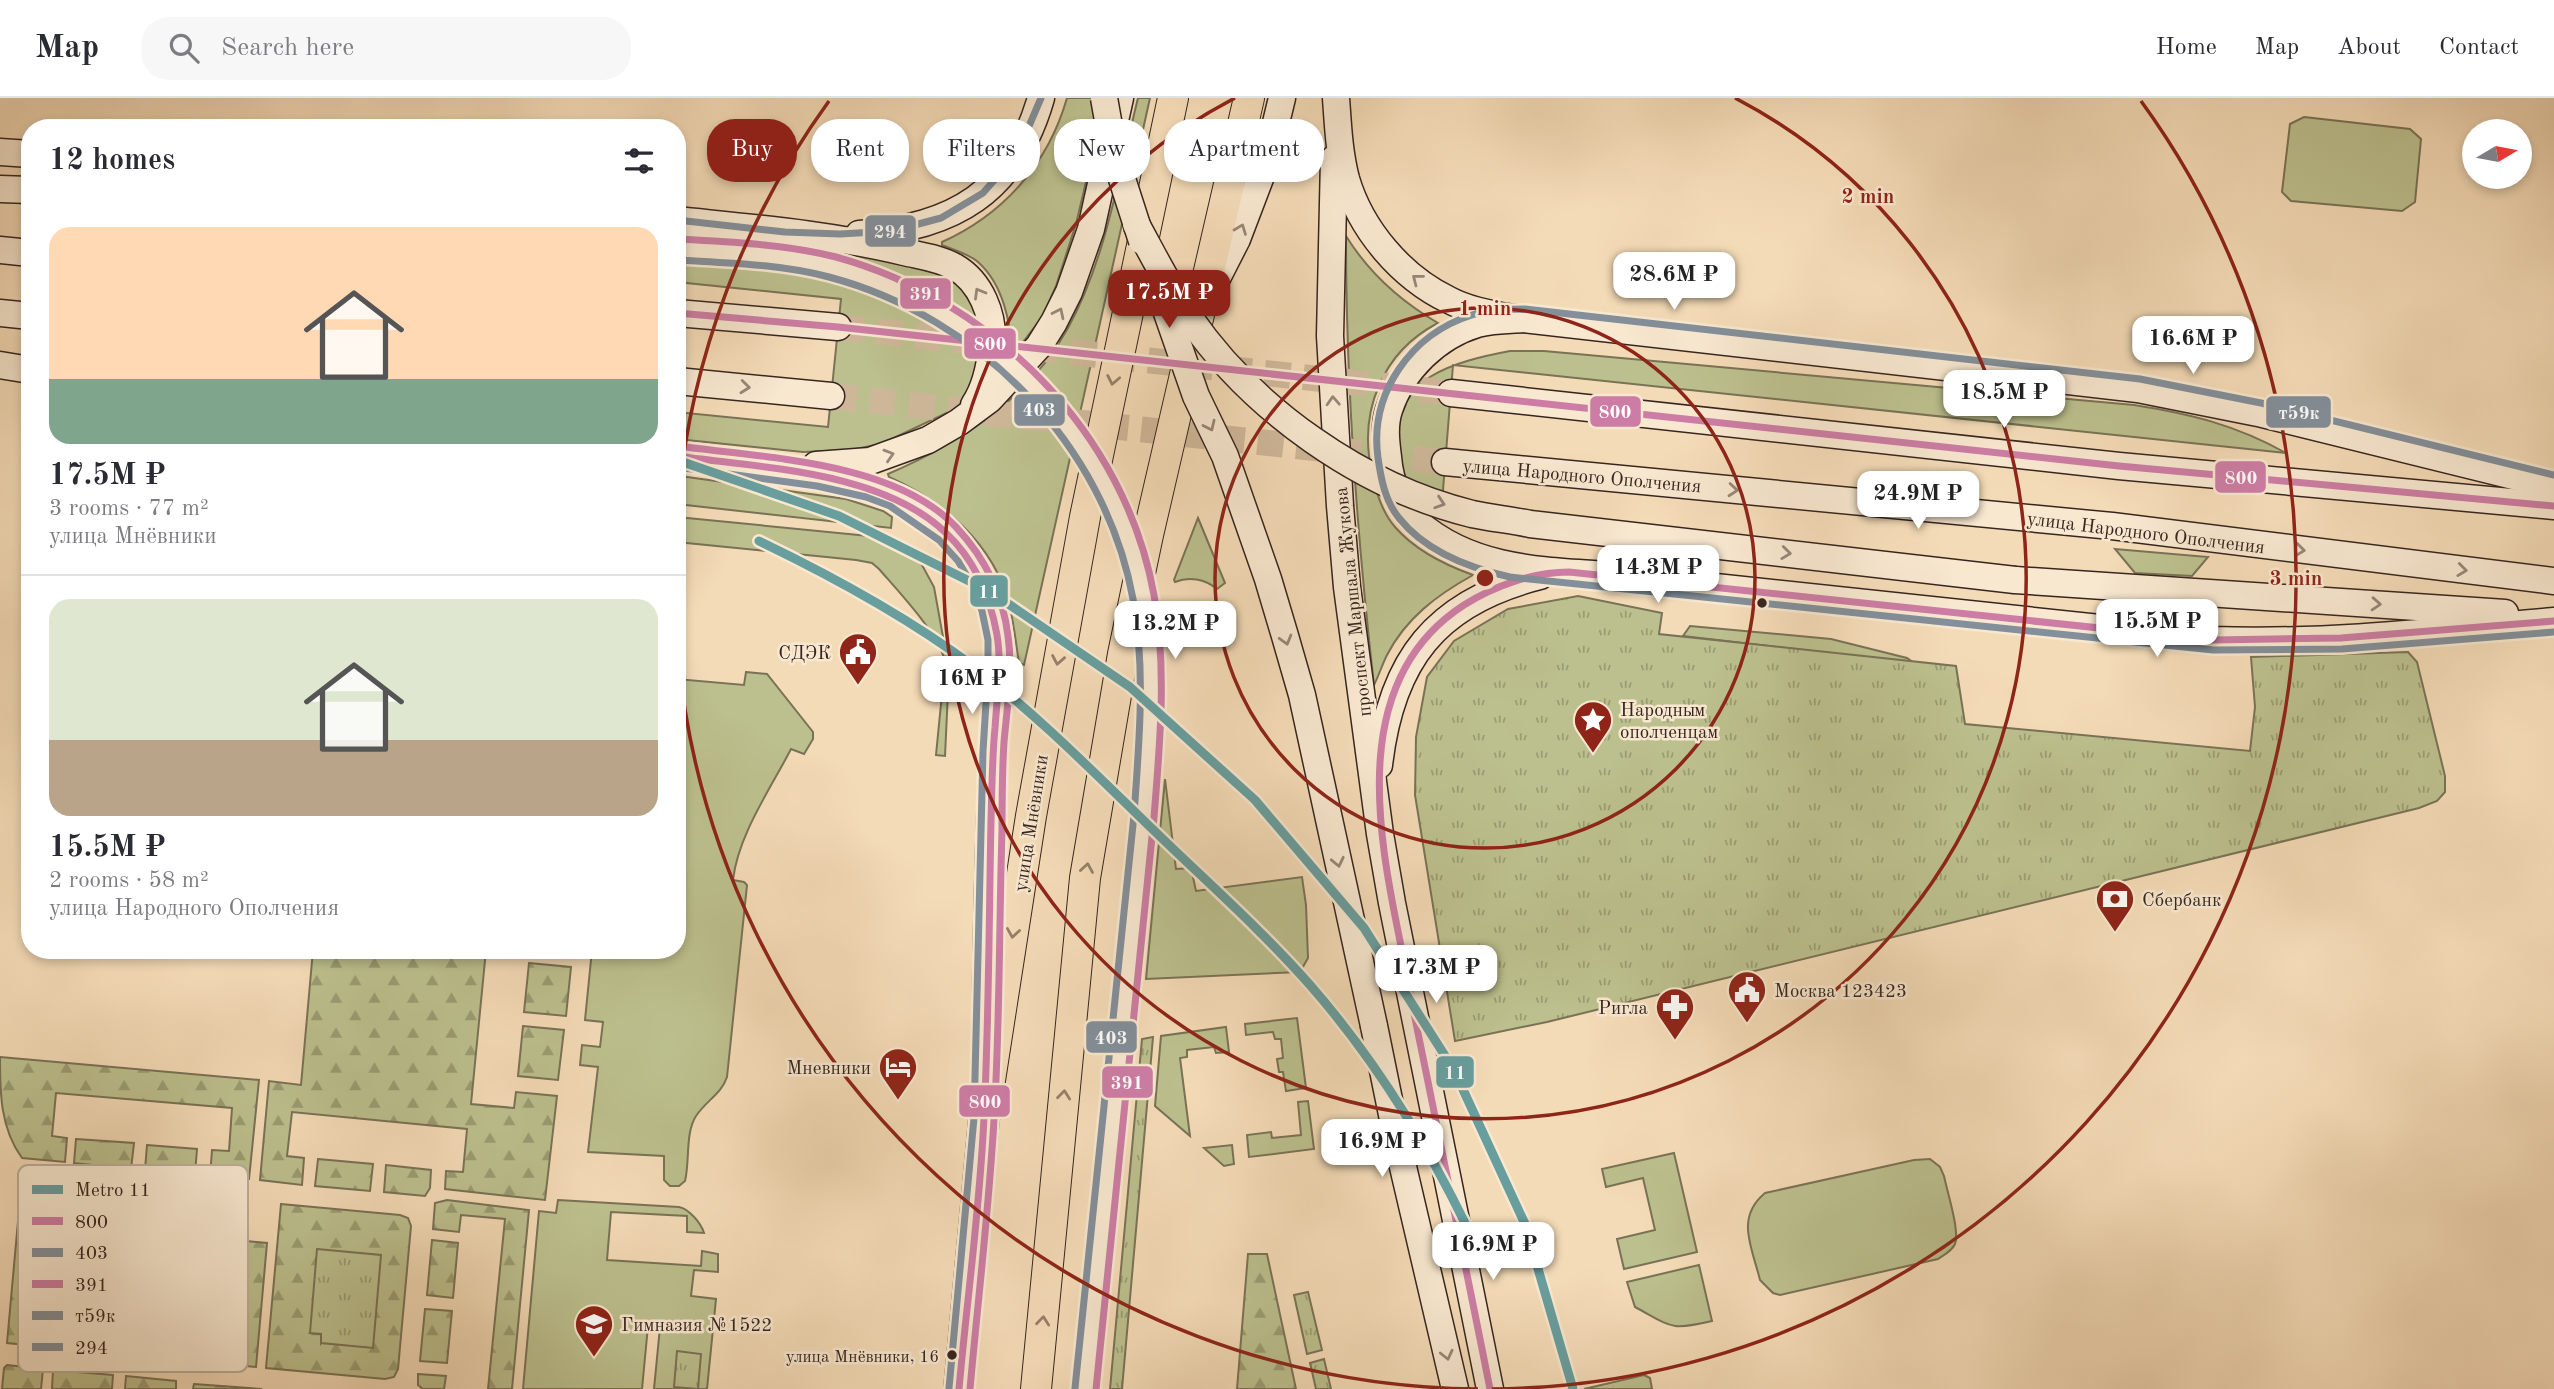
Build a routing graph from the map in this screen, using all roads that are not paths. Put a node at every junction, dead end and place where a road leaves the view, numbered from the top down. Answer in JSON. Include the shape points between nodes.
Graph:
{"nodes":[{"id":1,"x":1041,"y":98,"type":"edge"},
{"id":2,"x":1104,"y":98,"type":"edge"},
{"id":3,"x":1120,"y":98,"type":"edge"},
{"id":4,"x":1173,"y":98,"type":"edge"},
{"id":5,"x":1249,"y":98,"type":"edge"},
{"id":6,"x":1282,"y":98,"type":"edge"},
{"id":7,"x":1336,"y":98,"type":"edge"},
{"id":8,"x":0,"y":152,"type":"edge"},
{"id":9,"x":21,"y":153,"type":"edge"},
{"id":10,"x":0,"y":189,"type":"edge"},
{"id":11,"x":21,"y":190,"type":"edge"},
{"id":12,"x":686,"y":221,"type":"edge"},
{"id":13,"x":1136,"y":224,"type":"junction"},
{"id":14,"x":816,"y":234,"type":"junction"},
{"id":15,"x":686,"y":249,"type":"edge"},
{"id":16,"x":1199,"y":312,"type":"junction"},
{"id":17,"x":0,"y":313,"type":"edge"},
{"id":18,"x":686,"y":314,"type":"edge"},
{"id":19,"x":21,"y":316,"type":"edge"},
{"id":20,"x":21,"y":319,"type":"edge"},
{"id":21,"x":1525,"y":319,"type":"junction"},
{"id":22,"x":0,"y":321,"type":"edge"},
{"id":23,"x":838,"y":327,"type":"tunnel mouth"},
{"id":24,"x":0,"y":365,"type":"edge"},
{"id":25,"x":21,"y":368,"type":"edge"},
{"id":26,"x":686,"y":382,"type":"edge"},
{"id":27,"x":1451,"y":393,"type":"tunnel mouth"},
{"id":28,"x":831,"y":396,"type":"tunnel mouth"},
{"id":29,"x":959,"y":422,"type":"junction"},
{"id":30,"x":686,"y":457,"type":"edge"},
{"id":31,"x":724,"y":462,"type":"junction"},
{"id":32,"x":1445,"y":462,"type":"tunnel mouth"},
{"id":33,"x":2554,"y":486,"type":"edge"},
{"id":34,"x":2554,"y":506,"type":"edge"},
{"id":35,"x":1558,"y":572,"type":"junction"},
{"id":36,"x":2554,"y":582,"type":"edge"},
{"id":37,"x":2554,"y":619,"type":"edge"},
{"id":38,"x":1380,"y":834,"type":"junction"},
{"id":39,"x":985,"y":1119,"type":"junction"},
{"id":40,"x":959,"y":1389,"type":"edge"},
{"id":41,"x":1036,"y":1389,"type":"edge"},
{"id":42,"x":1085,"y":1389,"type":"edge"},
{"id":43,"x":1455,"y":1389,"type":"edge"},
{"id":44,"x":1490,"y":1389,"type":"edge"}],
"edges":[{"from":1,"to":14,"type":"main road","via":[[1014,161],[985,193],[965,206],[892,231]]},
{"from":2,"to":13,"type":"main road","bridge":true,"via":[[1114,154]]},
{"from":29,"to":3,"type":"main road","one_way":true,"via":[[990,399],[1039,346],[1069,292],[1091,229]]},
{"from":4,"to":39,"type":"main road","name":"улица Мнёвники","one_way":true,"via":[[1070,593]]},
{"from":5,"to":16,"type":"main road"},
{"from":16,"to":6,"type":"main road","one_way":true,"via":[[1237,239],[1267,160]]},
{"from":21,"to":7,"type":"main road","one_way":true,"via":[[1486,313],[1449,300],[1405,270],[1377,240],[1346,179]]},
{"from":38,"to":7,"type":"main road","name":"проспект Маршала Жукова","one_way":true,"via":[[1347,587],[1329,336]]},
{"from":8,"to":9,"type":"main road"},
{"from":10,"to":11,"type":"main road"},
{"from":12,"to":14,"type":"main road"},
{"from":13,"to":37,"type":"main road","one_way":true,"bridge":true,"via":[[1189,317],[1232,370],[1290,421],[1361,471],[1472,514],[2015,580]]},
{"from":13,"to":43,"type":"main road","one_way":true,"bridge":true,"via":[[1196,396],[1229,469],[1268,579],[1302,695]]},
{"from":29,"to":14,"type":"main road","one_way":true,"via":[[979,399],[991,359],[990,319],[972,281],[956,268],[931,258]]},
{"from":15,"to":42,"type":"main road","bridge":true,"via":[[838,268],[908,294],[954,320],[997,352],[1064,420],[1115,502],[1132,548],[1149,636],[1151,727]]},
{"from":41,"to":16,"type":"main road","one_way":true,"via":[[1085,878],[1123,654]]},
{"from":17,"to":19,"type":"main road"},
{"from":18,"to":23,"type":"main road"},
{"from":20,"to":22,"type":"main road"},
{"from":21,"to":33,"type":"main road","via":[[2138,389],[2258,413]]},
{"from":21,"to":35,"type":"main road","via":[[1466,328],[1425,354],[1404,378],[1388,411],[1388,460],[1394,485],[1417,523],[1488,562]]},
{"from":24,"to":25,"type":"main road"},
{"from":26,"to":28,"type":"main road","one_way":true},
{"from":27,"to":34,"type":"main road","via":[[2119,466]]},
{"from":31,"to":29,"type":"main road","one_way":true,"via":[[862,462],[910,448]]},
{"from":30,"to":31,"type":"main road"},
{"from":31,"to":39,"type":"main road","via":[[843,480],[895,497],[946,532],[982,581],[998,639],[999,671]]},
{"from":32,"to":36,"type":"main road","name":"улица Народного Ополчения","one_way":true,"via":[[2112,526]]},
{"from":35,"to":37,"type":"main road","via":[[2213,640],[2423,633]]},
{"from":35,"to":38,"type":"main road","via":[[1480,597],[1440,624],[1416,650],[1384,735],[1378,788]]},
{"from":38,"to":44,"type":"main road","name":"проспект Маршала Жукова"},
{"from":39,"to":40,"type":"main road","name":"улица Мнёвники"}]}
